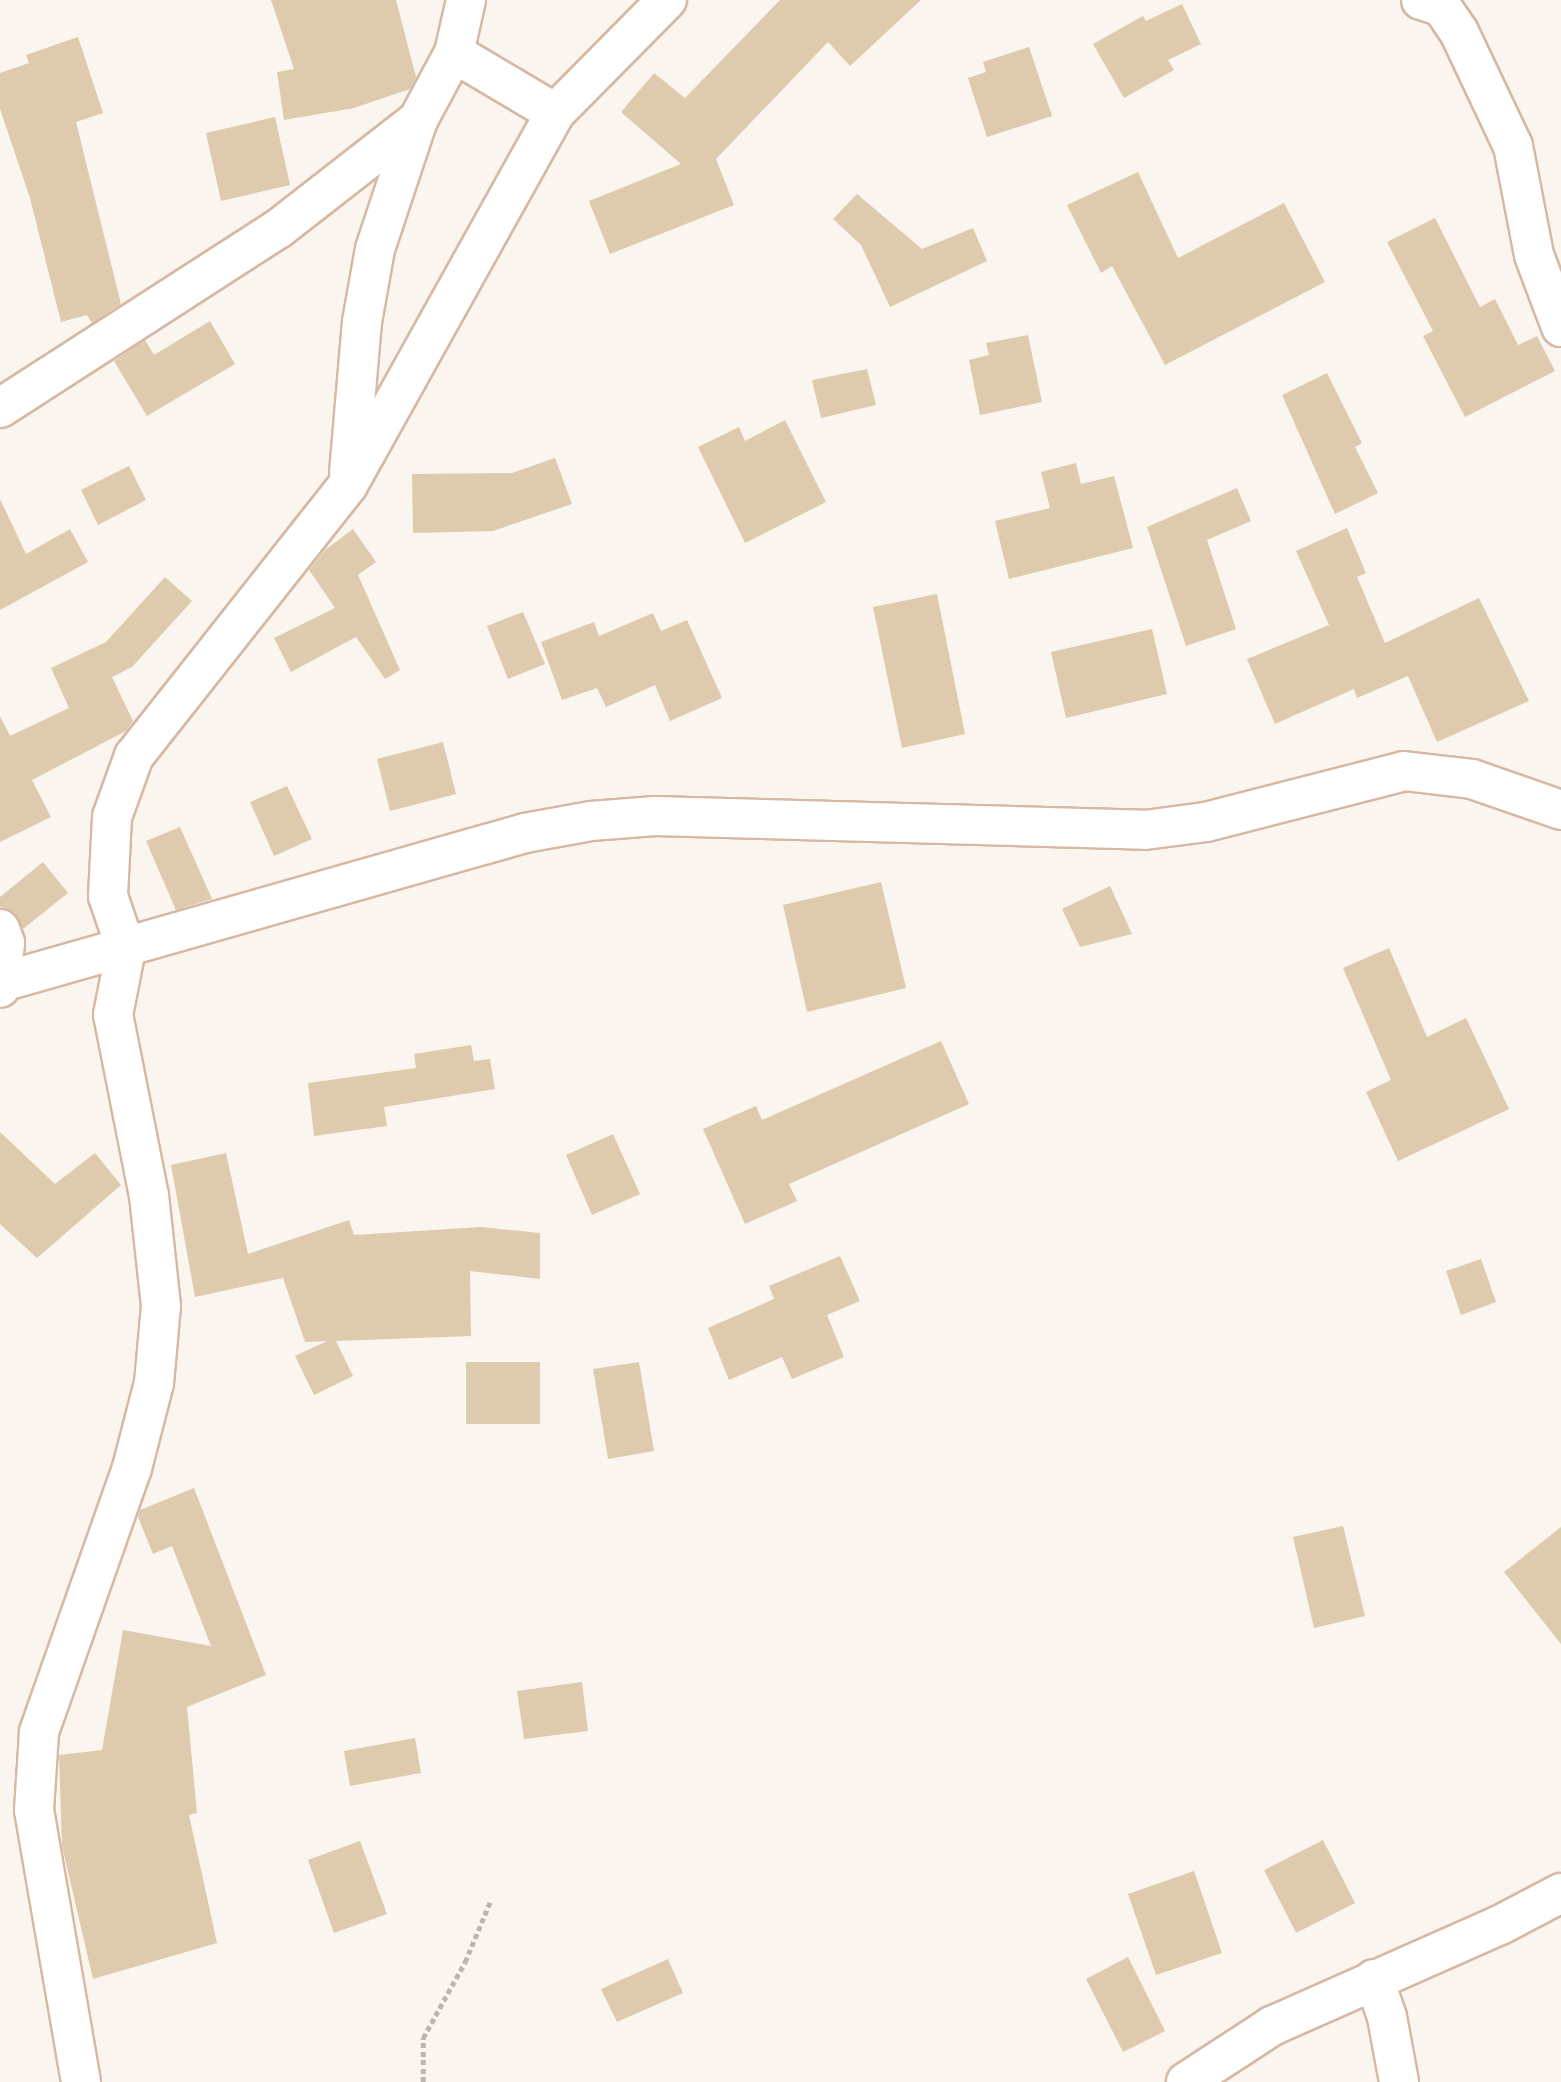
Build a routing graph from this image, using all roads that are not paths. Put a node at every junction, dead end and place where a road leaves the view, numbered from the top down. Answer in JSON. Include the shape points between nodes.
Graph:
{"nodes":[{"id":1,"x":466,"y":0,"type":"edge"},
{"id":2,"x":667,"y":0,"type":"edge"},
{"id":3,"x":1421,"y":0,"type":"edge"},
{"id":4,"x":454,"y":53,"type":"junction"},
{"id":5,"x":555,"y":113,"type":"junction"},
{"id":6,"x":418,"y":120,"type":"junction"},
{"id":7,"x":1561,"y":327,"type":"edge"},
{"id":8,"x":0,"y":408,"type":"edge"},
{"id":9,"x":348,"y":485,"type":"junction"},
{"id":10,"x":1561,"y":810,"type":"edge"},
{"id":11,"x":0,"y":929,"type":"edge"},
{"id":12,"x":126,"y":948,"type":"junction"},
{"id":13,"x":1,"y":985,"type":"edge"},
{"id":14,"x":1561,"y":1893,"type":"edge"},
{"id":15,"x":1374,"y":1979,"type":"junction"},
{"id":16,"x":80,"y":2082,"type":"edge"},
{"id":17,"x":1186,"y":2082,"type":"edge"},
{"id":18,"x":1399,"y":2082,"type":"edge"}],
"edges":[{"from":1,"to":4,"type":"street"},
{"from":2,"to":5,"type":"street"},
{"from":3,"to":7,"type":"street","via":[[1443,7],[1459,32],[1513,146],[1534,255]]},
{"from":4,"to":5,"type":"street"},
{"from":4,"to":6,"type":"street"},
{"from":5,"to":9,"type":"street"},
{"from":6,"to":8,"type":"street","via":[[278,229]]},
{"from":6,"to":9,"type":"street","via":[[374,249],[362,322]]},
{"from":9,"to":12,"type":"street","via":[[134,755],[112,817],[108,896]]},
{"from":10,"to":12,"type":"street","via":[[1472,779],[1404,771],[1206,822],[1146,830],[655,816],[591,821],[526,833]]},
{"from":11,"to":13,"type":"street"},
{"from":12,"to":13,"type":"street"},
{"from":12,"to":16,"type":"street","via":[[113,1015],[149,1196],[161,1306],[154,1382],[132,1468],[46,1708],[34,1810]]},
{"from":14,"to":15,"type":"street"},
{"from":15,"to":17,"type":"street","via":[[1272,2026]]},
{"from":15,"to":18,"type":"street","via":[[1388,2017]]}]}
